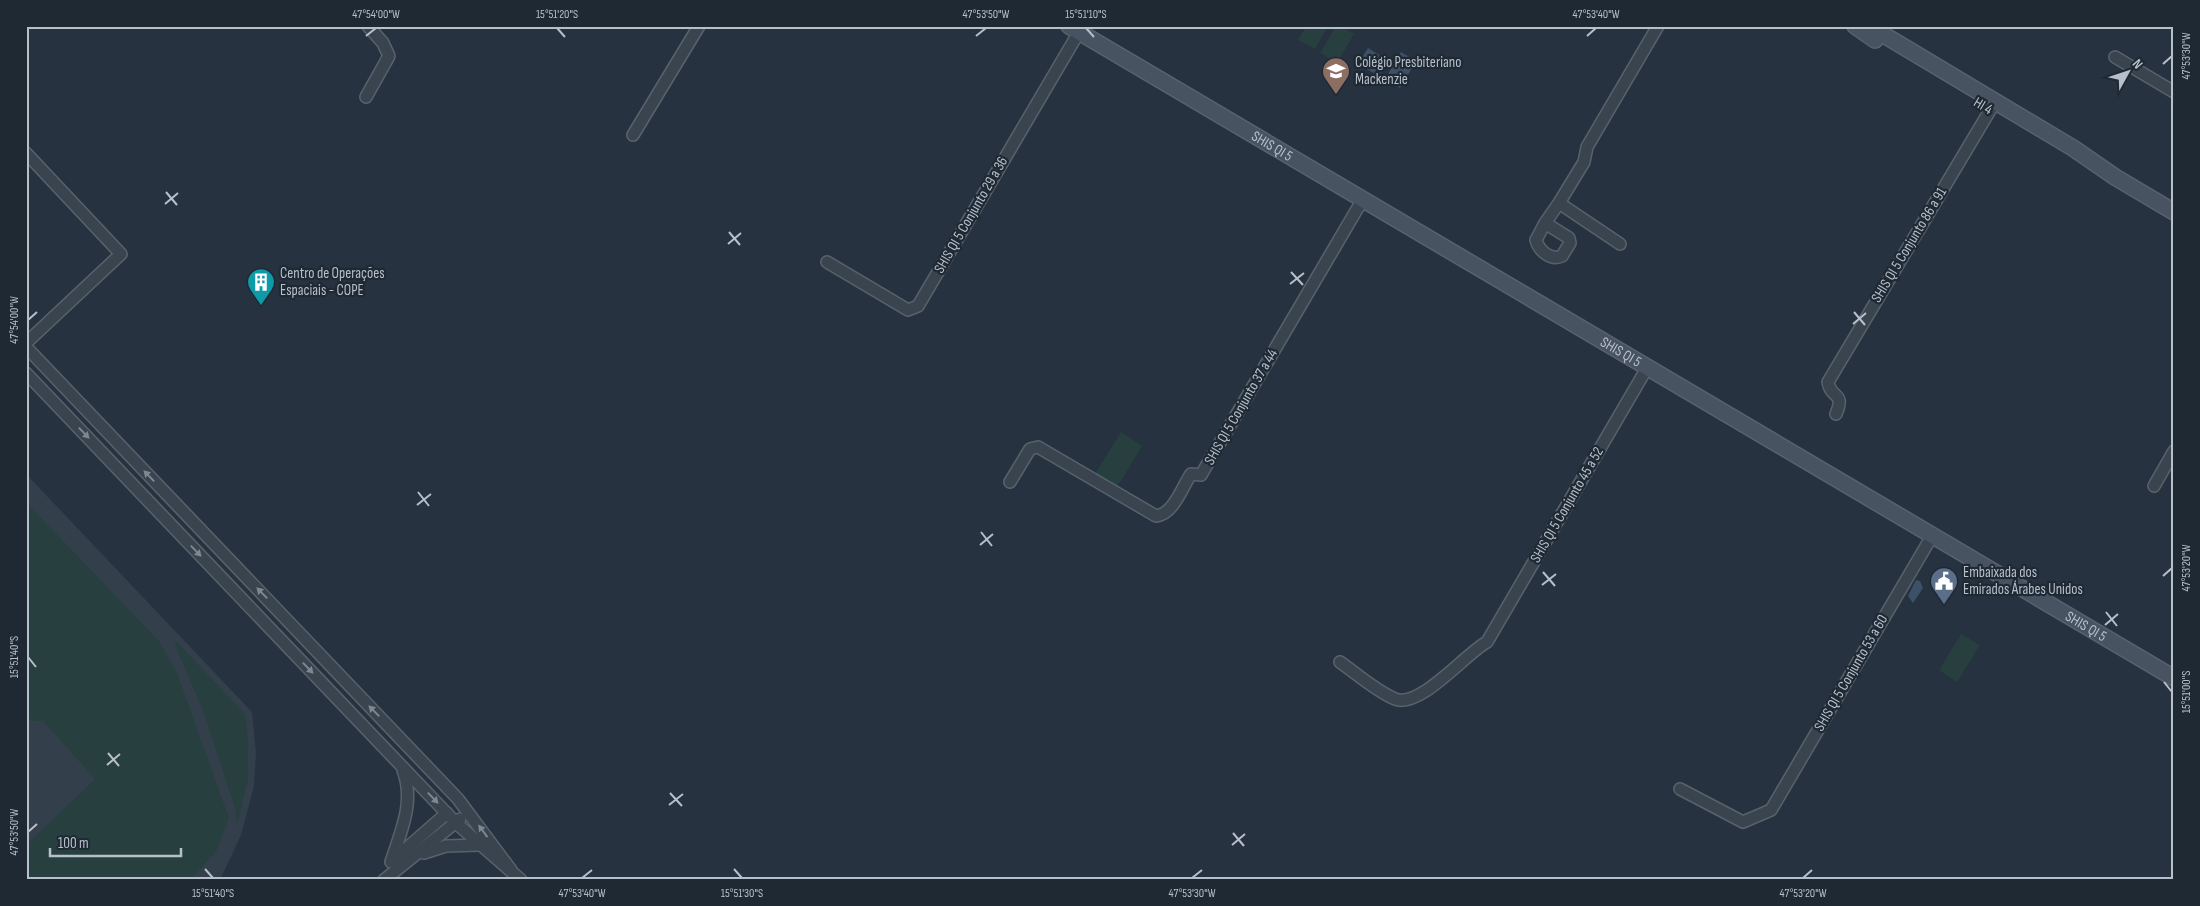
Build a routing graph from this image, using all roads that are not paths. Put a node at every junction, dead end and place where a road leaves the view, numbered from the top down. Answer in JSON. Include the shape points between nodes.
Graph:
{"nodes":[{"id":1,"x":368,"y":26,"type":"edge"},
{"id":2,"x":699,"y":26,"type":"edge"},
{"id":3,"x":1658,"y":26,"type":"edge"},
{"id":4,"x":1855,"y":26,"type":"edge"},
{"id":5,"x":1869,"y":26,"type":"edge"},
{"id":6,"x":1074,"y":29,"type":"edge"},
{"id":7,"x":2115,"y":57,"type":"dead end"},
{"id":8,"x":2174,"y":92,"type":"edge"},
{"id":9,"x":366,"y":97,"type":"dead end"},
{"id":10,"x":1992,"y":106,"type":"junction"},
{"id":11,"x":633,"y":135,"type":"dead end"},
{"id":12,"x":26,"y":153,"type":"edge"},
{"id":13,"x":1363,"y":199,"type":"junction"},
{"id":14,"x":1559,"y":203,"type":"junction"},
{"id":15,"x":2174,"y":212,"type":"edge"},
{"id":16,"x":1545,"y":223,"type":"dead end"},
{"id":17,"x":1620,"y":244,"type":"dead end"},
{"id":18,"x":827,"y":262,"type":"dead end"},
{"id":19,"x":26,"y":343,"type":"edge"},
{"id":20,"x":26,"y":347,"type":"edge"},
{"id":21,"x":1647,"y":368,"type":"junction"},
{"id":22,"x":26,"y":373,"type":"edge"},
{"id":23,"x":75,"y":397,"type":"junction"},
{"id":24,"x":62,"y":410,"type":"junction"},
{"id":25,"x":1836,"y":414,"type":"dead end"},
{"id":26,"x":2174,"y":450,"type":"edge"},
{"id":27,"x":1010,"y":482,"type":"dead end"},
{"id":28,"x":2154,"y":486,"type":"dead end"},
{"id":29,"x":1932,"y":536,"type":"junction"},
{"id":30,"x":1340,"y":662,"type":"dead end"},
{"id":31,"x":2174,"y":678,"type":"edge"},
{"id":32,"x":402,"y":766,"type":"junction"},
{"id":33,"x":1680,"y":789,"type":"dead end"},
{"id":34,"x":468,"y":810,"type":"junction"},
{"id":35,"x":447,"y":813,"type":"junction"},
{"id":36,"x":456,"y":823,"type":"junction"},
{"id":37,"x":480,"y":845,"type":"junction"},
{"id":38,"x":417,"y":855,"type":"junction"},
{"id":39,"x":391,"y":862,"type":"junction"},
{"id":40,"x":511,"y":870,"type":"junction"},
{"id":41,"x":378,"y":880,"type":"edge"},
{"id":42,"x":384,"y":880,"type":"edge"},
{"id":43,"x":521,"y":880,"type":"edge"}],
"edges":[{"from":1,"to":9,"type":"street","via":[[383,43],[389,56]]},
{"from":2,"to":11,"type":"street"},
{"from":3,"to":14,"type":"street","via":[[1587,147],[1584,162]]},
{"from":4,"to":10,"type":"street","name":"HI 4"},
{"from":5,"to":10,"type":"street","name":"HI 4"},
{"from":6,"to":13,"type":"street","name":"SHIS QI 5"},
{"from":6,"to":18,"type":"street","name":"SHIS QI 5 Conjunto 29 a 36","via":[[918,306],[908,310]]},
{"from":7,"to":8,"type":"street"},
{"from":10,"to":15,"type":"street","name":"HI 4"},
{"from":10,"to":25,"type":"street","name":"SHIS QI 5 Conjunto 86 a 91","via":[[1828,382],[1840,399]]},
{"from":12,"to":19,"type":"street","via":[[121,254]]},
{"from":13,"to":21,"type":"street","name":"SHIS QI 5"},
{"from":13,"to":27,"type":"street","name":"SHIS QI 5 Conjunto 37 a 44","via":[[1201,476],[1190,474],[1163,515],[1156,516],[1038,447],[1030,448]]},
{"from":14,"to":16,"type":"street"},
{"from":14,"to":17,"type":"street"},
{"from":20,"to":23,"type":"street"},
{"from":21,"to":29,"type":"street","name":"SHIS QI 5"},
{"from":21,"to":30,"type":"street","name":"SHIS QI 5 Conjunto 45 a 52","via":[[1487,642],[1455,669],[1405,701],[1394,699]]},
{"from":22,"to":24,"type":"street"},
{"from":23,"to":24,"type":"street","via":[[62,399]]},
{"from":34,"to":23,"type":"street","one_way":true},
{"from":24,"to":32,"type":"street","one_way":true},
{"from":26,"to":28,"type":"street"},
{"from":29,"to":31,"type":"street","name":"SHIS QI 5"},
{"from":29,"to":33,"type":"street","name":"SHIS QI 5 Conjunto 53 a 60","via":[[1772,810],[1743,822]]},
{"from":32,"to":35,"type":"street","one_way":true},
{"from":32,"to":39,"type":"street","via":[[408,784],[409,805]]},
{"from":34,"to":36,"type":"street"},
{"from":40,"to":34,"type":"street","one_way":true},
{"from":35,"to":36,"type":"street"},
{"from":35,"to":39,"type":"street"},
{"from":36,"to":37,"type":"street"},
{"from":36,"to":38,"type":"street"},
{"from":37,"to":38,"type":"street","via":[[446,846]]},
{"from":37,"to":40,"type":"street"},
{"from":38,"to":42,"type":"street"},
{"from":39,"to":41,"type":"street"},
{"from":40,"to":43,"type":"street"}]}
